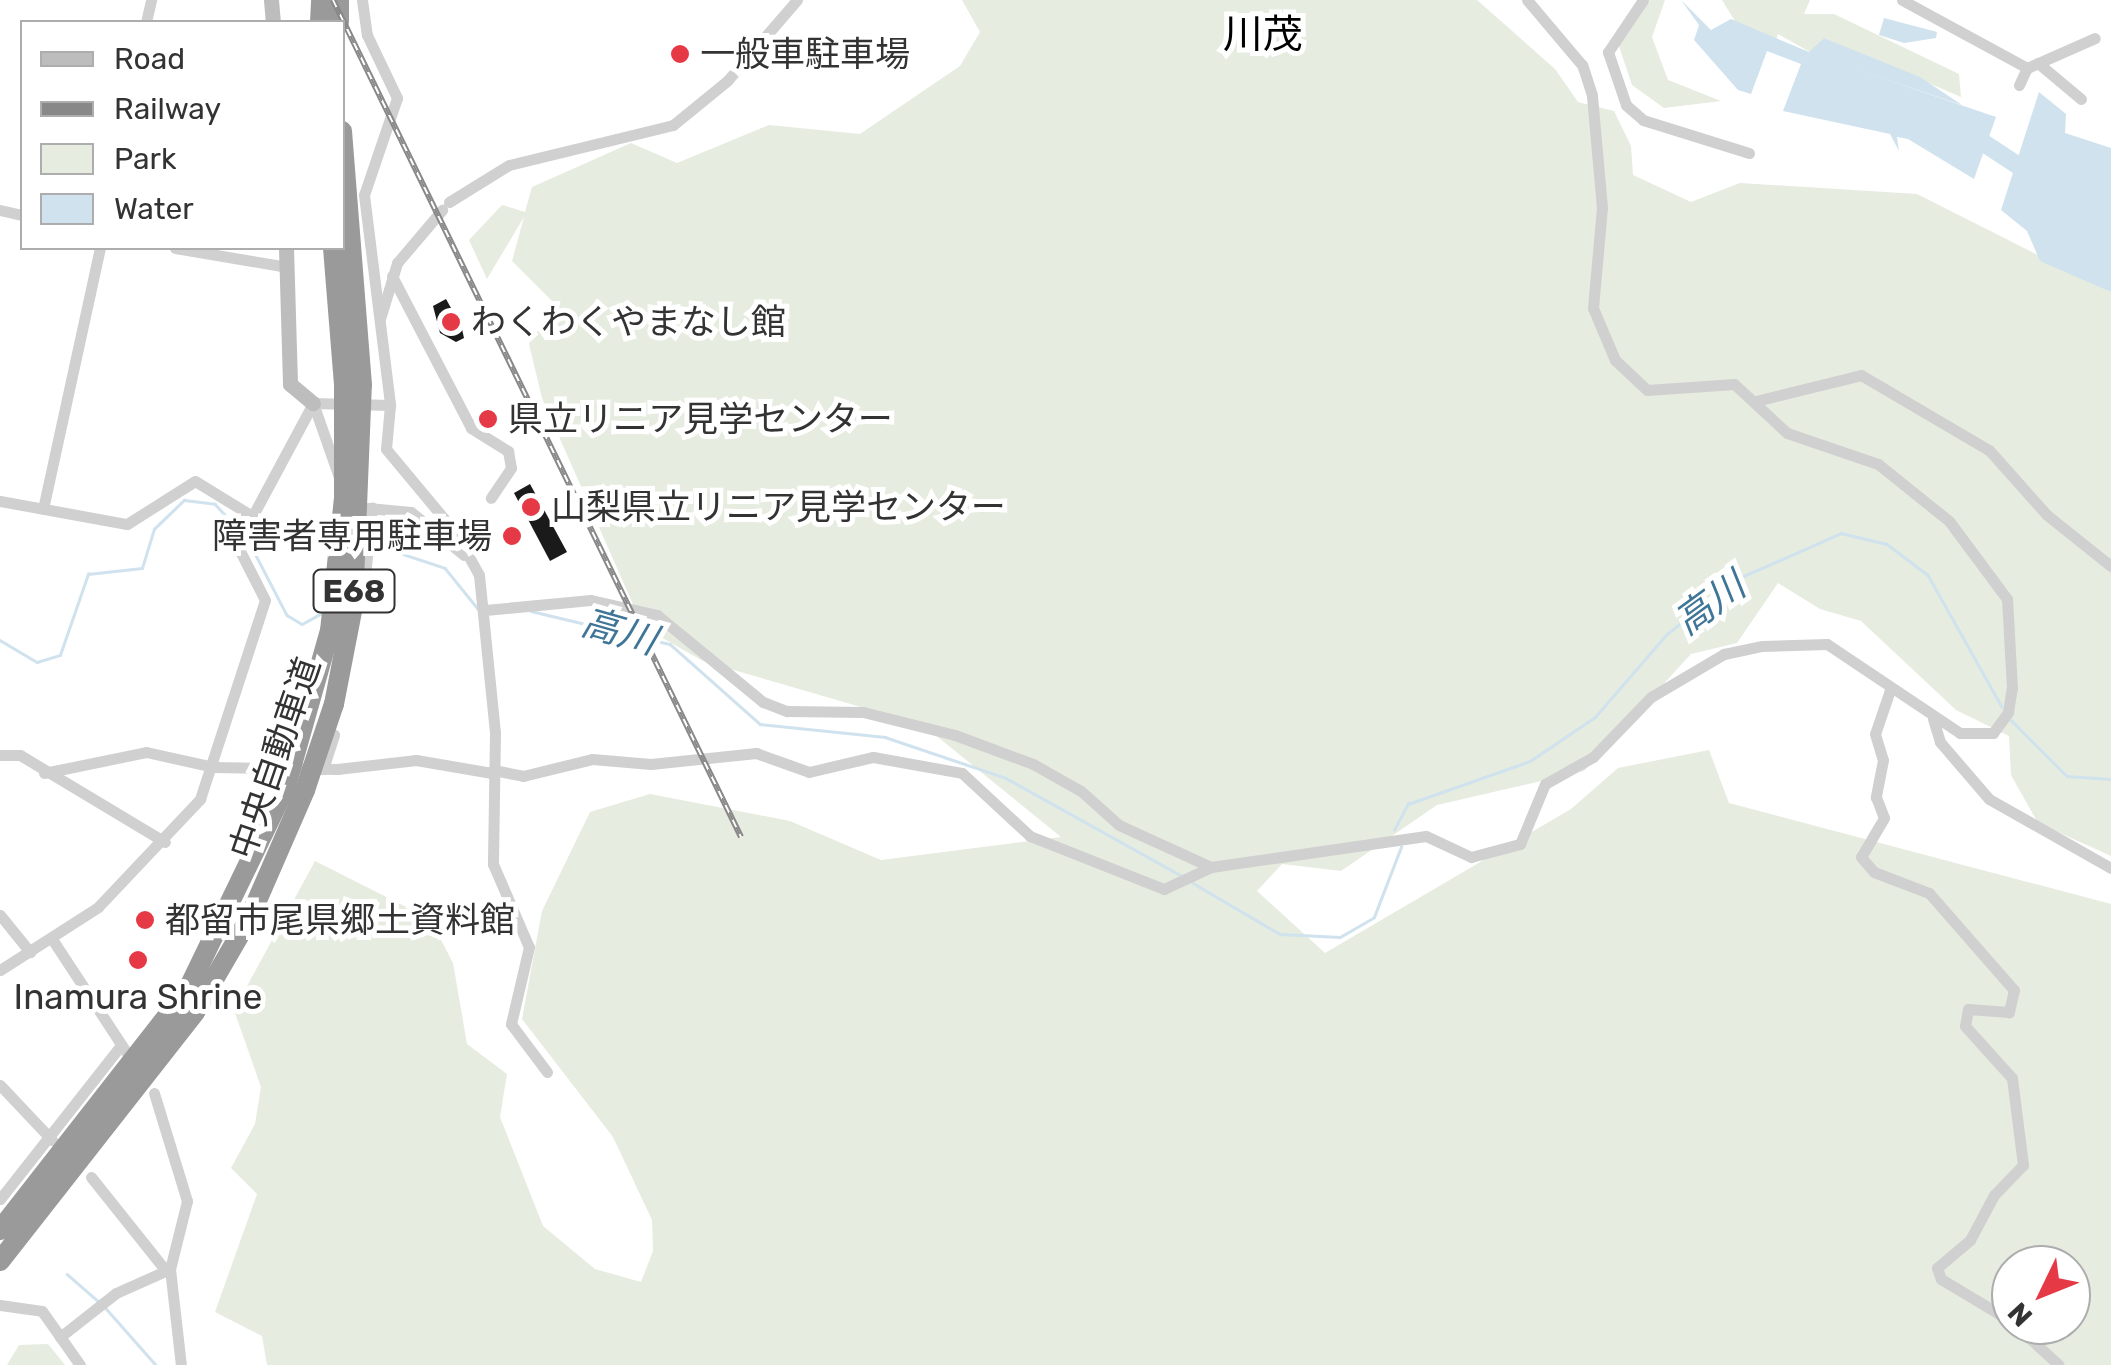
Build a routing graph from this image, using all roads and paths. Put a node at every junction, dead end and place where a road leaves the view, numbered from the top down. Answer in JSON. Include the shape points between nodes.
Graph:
{"nodes":[{"id":1,"x":362,"y":0,"type":"edge"},
{"id":2,"x":797,"y":0,"type":"edge"},
{"id":3,"x":1527,"y":0,"type":"edge"},
{"id":4,"x":1643,"y":0,"type":"edge"},
{"id":5,"x":1902,"y":0,"type":"edge"},
{"id":6,"x":2095,"y":38,"type":"dead end"},
{"id":7,"x":2032,"y":65,"type":"junction"},
{"id":8,"x":2019,"y":85,"type":"dead end"},
{"id":9,"x":2081,"y":99,"type":"dead end"},
{"id":10,"x":1749,"y":153,"type":"dead end"},
{"id":11,"x":345,"y":200,"type":"edge"},
{"id":12,"x":100,"y":250,"type":"edge"},
{"id":13,"x":187,"y":250,"type":"edge"},
{"id":14,"x":286,"y":250,"type":"edge"},
{"id":15,"x":333,"y":250,"type":"edge"},
{"id":16,"x":287,"y":267,"type":"junction"},
{"id":17,"x":392,"y":276,"type":"junction"},
{"id":18,"x":380,"y":323,"type":"junction"},
{"id":19,"x":353,"y":385,"type":"junction"},
{"id":20,"x":1756,"y":401,"type":"junction"},
{"id":21,"x":312,"y":404,"type":"junction"},
{"id":22,"x":390,"y":405,"type":"junction"},
{"id":23,"x":491,"y":498,"type":"dead end"},
{"id":24,"x":0,"y":501,"type":"edge"},
{"id":25,"x":372,"y":508,"type":"junction"},
{"id":26,"x":42,"y":509,"type":"junction"},
{"id":27,"x":255,"y":521,"type":"junction"},
{"id":28,"x":2111,"y":566,"type":"edge"},
{"id":29,"x":479,"y":574,"type":"junction"},
{"id":30,"x":485,"y":610,"type":"junction"},
{"id":31,"x":1890,"y":690,"type":"junction"},
{"id":32,"x":1929,"y":716,"type":"junction"},
{"id":33,"x":0,"y":755,"type":"edge"},
{"id":34,"x":214,"y":767,"type":"junction"},
{"id":35,"x":324,"y":769,"type":"junction"},
{"id":36,"x":492,"y":771,"type":"junction"},
{"id":37,"x":44,"y":773,"type":"junction"},
{"id":38,"x":296,"y":788,"type":"junction"},
{"id":39,"x":165,"y":842,"type":"junction"},
{"id":40,"x":1210,"y":867,"type":"junction"},
{"id":41,"x":2111,"y":868,"type":"edge"},
{"id":42,"x":0,"y":915,"type":"edge"},
{"id":43,"x":52,"y":939,"type":"junction"},
{"id":44,"x":30,"y":952,"type":"junction"},
{"id":45,"x":0,"y":970,"type":"edge"},
{"id":46,"x":546,"y":1072,"type":"dead end"},
{"id":47,"x":0,"y":1086,"type":"edge"},
{"id":48,"x":154,"y":1093,"type":"dead end"},
{"id":49,"x":48,"y":1136,"type":"junction"},
{"id":50,"x":58,"y":1145,"type":"dead end"},
{"id":51,"x":91,"y":1177,"type":"dead end"},
{"id":52,"x":0,"y":1199,"type":"edge"},
{"id":53,"x":0,"y":1230,"type":"edge"},
{"id":54,"x":0,"y":1261,"type":"edge"},
{"id":55,"x":168,"y":1270,"type":"junction"},
{"id":56,"x":0,"y":1304,"type":"edge"},
{"id":57,"x":1991,"y":1310,"type":"edge"},
{"id":58,"x":60,"y":1336,"type":"junction"},
{"id":59,"x":2037,"y":1345,"type":"edge"},
{"id":60,"x":80,"y":1365,"type":"edge"},
{"id":61,"x":181,"y":1365,"type":"edge"},
{"id":62,"x":2059,"y":1365,"type":"edge"}],
"edges":[{"from":1,"to":18,"type":"street","via":[[367,36],[397,98],[364,195]]},
{"from":2,"to":17,"type":"street","via":[[727,81],[673,125],[509,165],[445,206]]},
{"from":3,"to":20,"type":"street","via":[[1582,65],[1592,94],[1602,208],[1594,308],[1606,345],[1647,390],[1722,381]]},
{"from":4,"to":10,"type":"street","via":[[1608,52],[1626,105],[1643,120]]},
{"from":5,"to":7,"type":"street"},
{"from":6,"to":7,"type":"street"},
{"from":7,"to":8,"type":"street"},
{"from":7,"to":9,"type":"street"},
{"from":11,"to":19,"type":"highway","name":"中央自動車道","number":"E68"},
{"from":12,"to":26,"type":"street"},
{"from":13,"to":16,"type":"street"},
{"from":14,"to":16,"type":"street"},
{"from":15,"to":19,"type":"highway","name":"中央自動車道","number":"E68"},
{"from":16,"to":21,"type":"street","via":[[290,384]]},
{"from":17,"to":18,"type":"street"},
{"from":17,"to":23,"type":"street","via":[[471,428],[508,451],[511,468]]},
{"from":18,"to":22,"type":"street"},
{"from":19,"to":38,"type":"highway","name":"中央自動車道","number":"E68","bridge":true,"via":[[330,630]]},
{"from":20,"to":28,"type":"street","via":[[1861,375],[1989,450],[2047,515]]},
{"from":20,"to":32,"type":"street","via":[[1786,433],[1854,453],[1914,488],[2000,582],[2011,638],[2008,712],[1993,733],[1976,738]]},
{"from":21,"to":22,"type":"street"},
{"from":21,"to":25,"type":"street","via":[[336,476],[354,502]]},
{"from":21,"to":27,"type":"street"},
{"from":22,"to":29,"type":"street","via":[[389,458],[456,533]]},
{"from":24,"to":26,"type":"street"},
{"from":25,"to":29,"type":"street","via":[[425,518]]},
{"from":25,"to":35,"type":"street","via":[[350,673]]},
{"from":26,"to":27,"type":"street","via":[[127,524],[195,481]]},
{"from":27,"to":34,"type":"street","via":[[237,545],[264,600]]},
{"from":29,"to":30,"type":"street"},
{"from":30,"to":36,"type":"street"},
{"from":30,"to":40,"type":"street","via":[[591,600],[657,615],[764,702],[786,711],[862,712],[955,735],[1033,764],[1119,824]]},
{"from":31,"to":32,"type":"street"},
{"from":31,"to":40,"type":"street","via":[[1826,644],[1724,654],[1678,677],[1592,757],[1545,784],[1520,844],[1471,857],[1426,836]]},
{"from":31,"to":57,"type":"street","via":[[1876,734],[1883,760],[1876,798],[1884,818],[1860,856],[1874,872],[1929,894],[2014,990],[2010,1012],[1968,1010],[1964,1026],[2012,1078],[2024,1165],[1994,1194],[1970,1240],[1937,1268],[1941,1280]]},
{"from":32,"to":41,"type":"street","via":[[1940,742],[1989,798]]},
{"from":33,"to":37,"type":"street","via":[[20,755]]},
{"from":34,"to":35,"type":"street"},
{"from":34,"to":37,"type":"street","via":[[146,752]]},
{"from":34,"to":39,"type":"street"},
{"from":35,"to":36,"type":"street","via":[[416,760]]},
{"from":36,"to":40,"type":"street","via":[[523,776],[592,759],[651,764],[756,753],[809,772],[873,757],[962,773],[1030,836],[1164,889]]},
{"from":36,"to":46,"type":"street","via":[[493,864],[529,947],[510,1024]]},
{"from":37,"to":39,"type":"street"},
{"from":38,"to":53,"type":"highway","name":"中央自動車道","number":"E68","via":[[188,988]]},
{"from":38,"to":54,"type":"highway","name":"中央自動車道","number":"E68","via":[[250,919],[187,1025]]},
{"from":39,"to":43,"type":"street","via":[[98,907]]},
{"from":42,"to":44,"type":"street"},
{"from":43,"to":44,"type":"street"},
{"from":43,"to":49,"type":"street","via":[[124,1049]]},
{"from":44,"to":45,"type":"street"},
{"from":47,"to":49,"type":"street"},
{"from":48,"to":55,"type":"street","via":[[187,1201]]},
{"from":49,"to":50,"type":"street"},
{"from":49,"to":52,"type":"street"},
{"from":51,"to":55,"type":"street"},
{"from":55,"to":58,"type":"street","via":[[101,1302]]},
{"from":55,"to":61,"type":"street"},
{"from":56,"to":58,"type":"street","via":[[42,1311]]},
{"from":58,"to":60,"type":"street"},
{"from":59,"to":62,"type":"street"}]}
